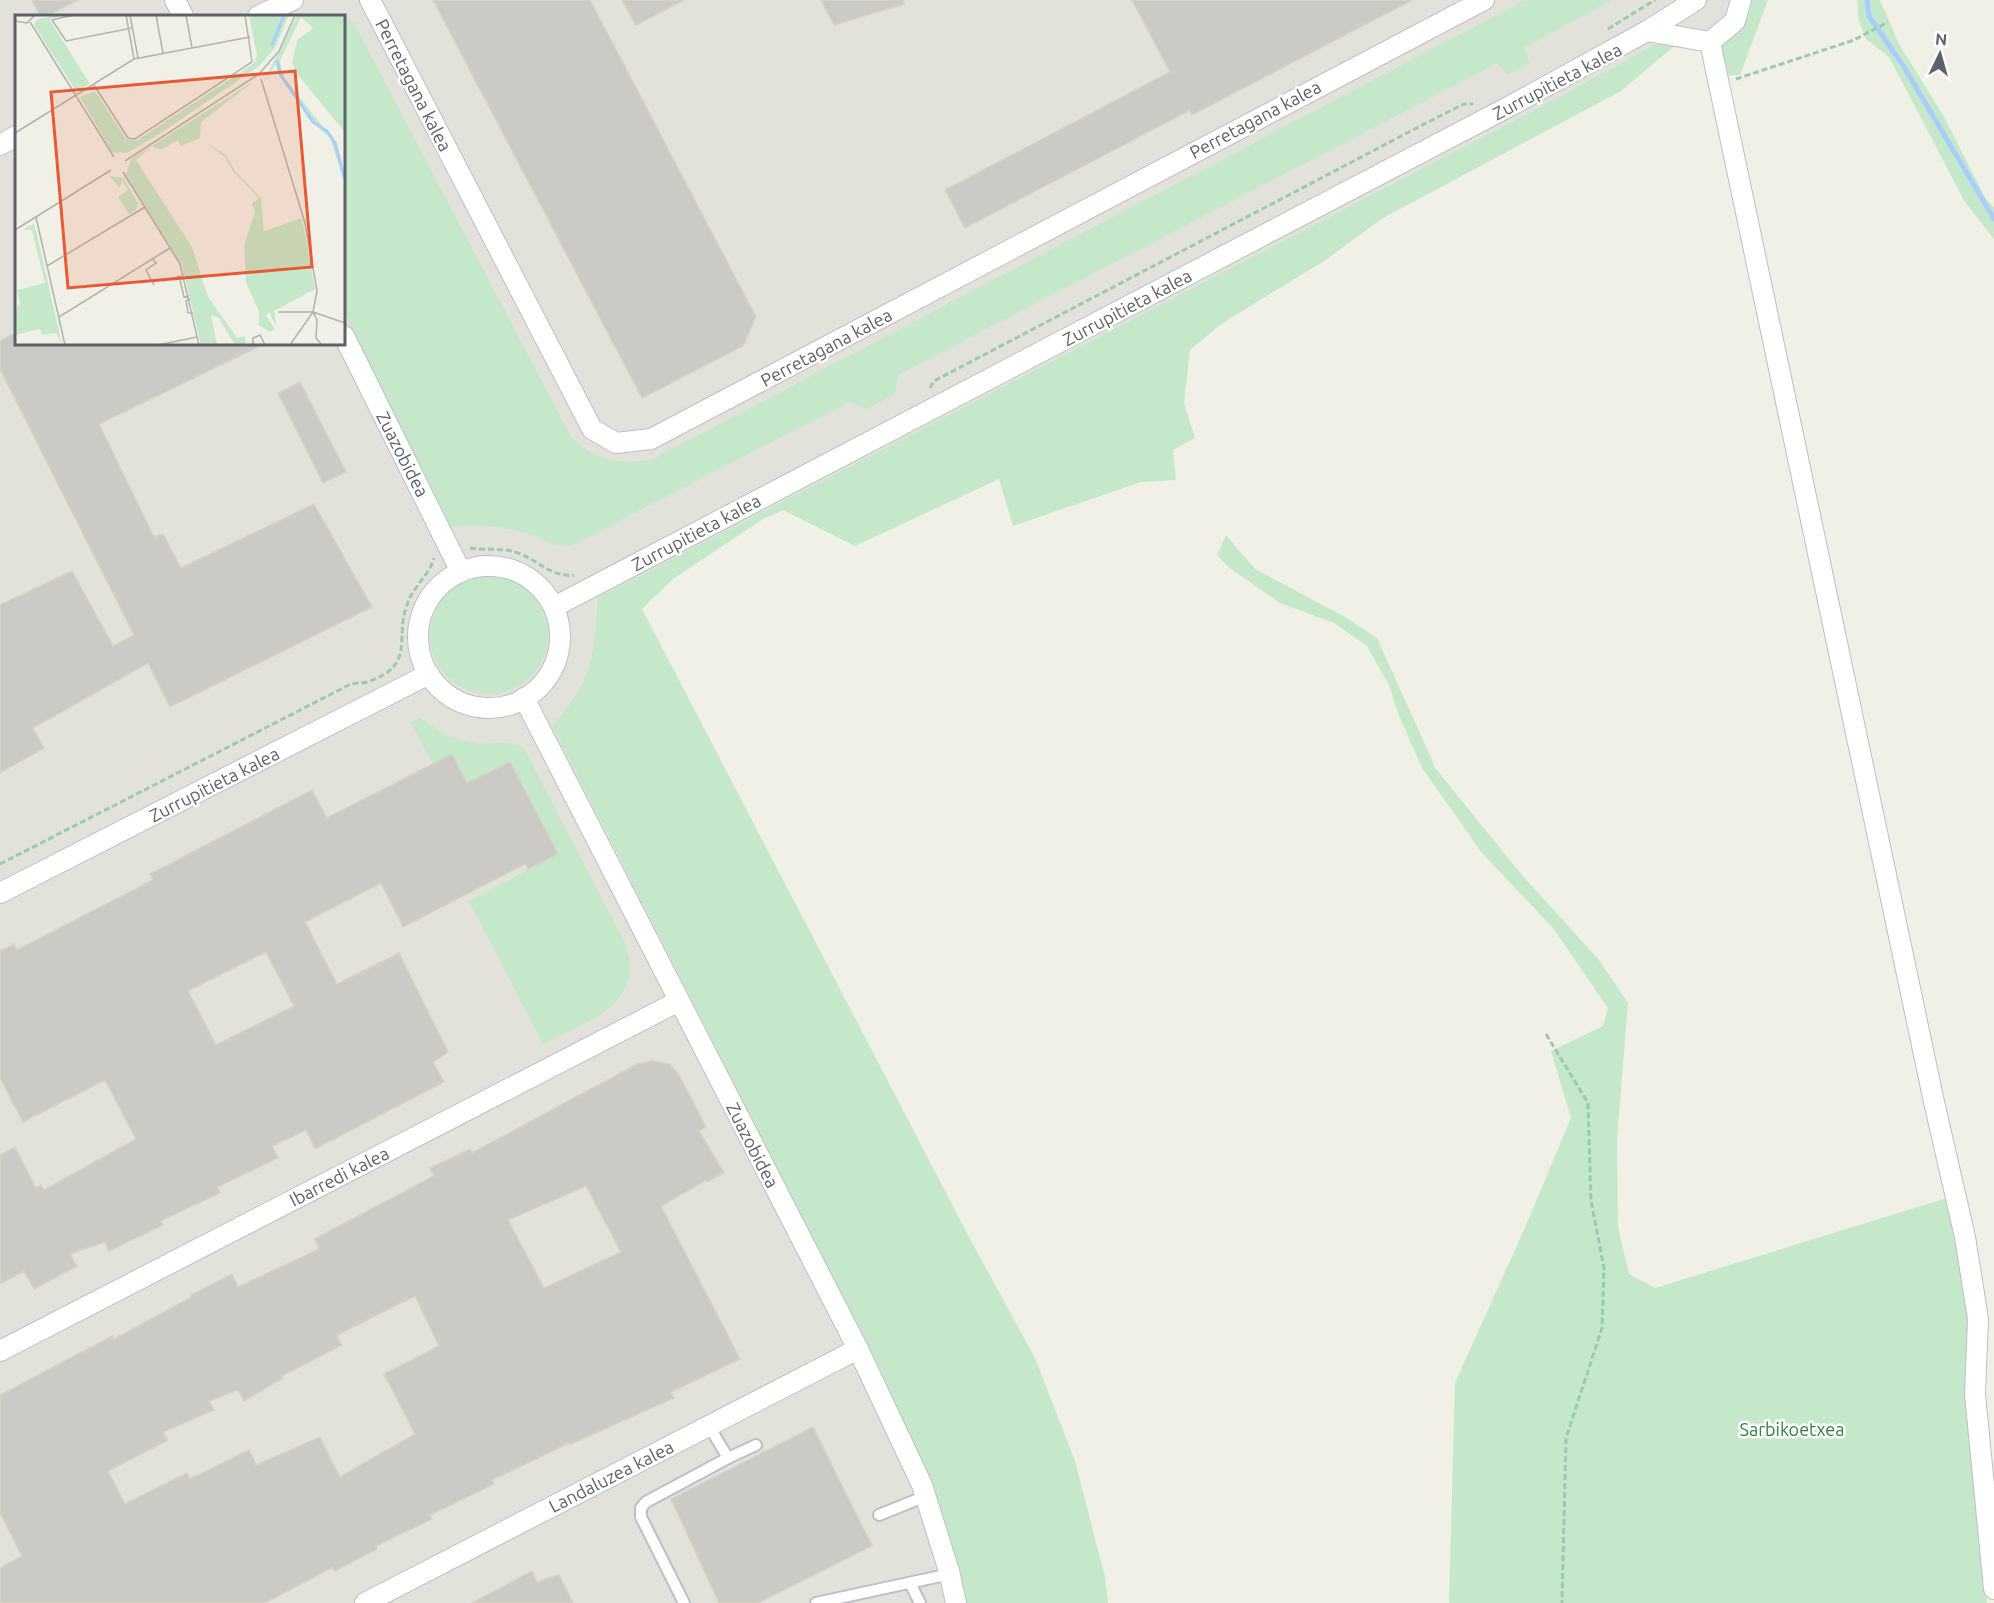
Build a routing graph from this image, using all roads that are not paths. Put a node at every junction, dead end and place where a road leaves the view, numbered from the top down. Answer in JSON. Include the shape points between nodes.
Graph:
{"nodes":[{"id":1,"x":175,"y":0,"type":"edge"},
{"id":2,"x":293,"y":0,"type":"edge"},
{"id":3,"x":370,"y":0,"type":"edge"},
{"id":4,"x":1484,"y":0,"type":"edge"},
{"id":5,"x":1696,"y":0,"type":"edge"},
{"id":6,"x":1741,"y":0,"type":"edge"},
{"id":7,"x":182,"y":15,"type":"edge"},
{"id":8,"x":260,"y":15,"type":"edge"},
{"id":9,"x":1647,"y":32,"type":"junction"},
{"id":10,"x":1710,"y":42,"type":"junction"},
{"id":11,"x":15,"y":137,"type":"edge"},
{"id":12,"x":0,"y":145,"type":"edge"},
{"id":13,"x":345,"y":338,"type":"edge"},
{"id":14,"x":461,"y":572,"type":"junction"},
{"id":15,"x":554,"y":607,"type":"junction"},
{"id":16,"x":429,"y":674,"type":"junction"},
{"id":17,"x":524,"y":698,"type":"junction"},
{"id":18,"x":0,"y":893,"type":"edge"},
{"id":19,"x":679,"y":1001,"type":"junction"},
{"id":20,"x":858,"y":1349,"type":"junction"},
{"id":21,"x":0,"y":1351,"type":"edge"},
{"id":22,"x":709,"y":1426,"type":"junction"},
{"id":23,"x":756,"y":1445,"type":"dead end"},
{"id":24,"x":728,"y":1458,"type":"junction"},
{"id":25,"x":926,"y":1496,"type":"junction"},
{"id":26,"x":879,"y":1515,"type":"dead end"},
{"id":27,"x":950,"y":1575,"type":"junction"},
{"id":28,"x":910,"y":1583,"type":"junction"},
{"id":29,"x":1994,"y":1589,"type":"edge"},
{"id":30,"x":365,"y":1603,"type":"edge"},
{"id":31,"x":684,"y":1603,"type":"edge"},
{"id":32,"x":816,"y":1603,"type":"edge"},
{"id":33,"x":920,"y":1603,"type":"edge"},
{"id":34,"x":956,"y":1603,"type":"edge"}],
"edges":[{"from":1,"to":7,"type":"street"},
{"from":2,"to":8,"type":"street"},
{"from":3,"to":4,"type":"street","name":"Perretagana kalea","via":[[592,429],[616,443],[651,439]]},
{"from":5,"to":9,"type":"street","name":"Zurrupitieta kalea"},
{"from":6,"to":10,"type":"street","via":[[1735,21]]},
{"from":9,"to":10,"type":"street"},
{"from":9,"to":15,"type":"street","name":"Zurrupitieta kalea"},
{"from":10,"to":29,"type":"street","via":[[1965,1237],[1978,1318],[1975,1394]]},
{"from":11,"to":12,"type":"street"},
{"from":13,"to":14,"type":"street","name":"Zuazobidea"},
{"from":14,"to":15,"type":"street","via":[[483,566],[504,567],[525,575],[542,589]]},
{"from":14,"to":16,"type":"street","via":[[434,592],[419,624],[420,650]]},
{"from":15,"to":17,"type":"street","via":[[560,641],[557,658],[544,681]]},
{"from":16,"to":17,"type":"street","via":[[440,688],[471,705],[490,708]]},
{"from":16,"to":18,"type":"street","name":"Zurrupitieta kalea"},
{"from":17,"to":19,"type":"street","name":"Zuazobidea"},
{"from":19,"to":20,"type":"street","name":"Zuazobidea"},
{"from":19,"to":21,"type":"street","name":"Ibarredi kalea"},
{"from":20,"to":22,"type":"street","name":"Landaluzea kalea"},
{"from":20,"to":25,"type":"street","name":"Zuazobidea"},
{"from":22,"to":24,"type":"lane"},
{"from":22,"to":30,"type":"street","name":"Landaluzea kalea"},
{"from":23,"to":24,"type":"lane"},
{"from":24,"to":31,"type":"lane","via":[[641,1508],[641,1517]]},
{"from":25,"to":26,"type":"lane"},
{"from":25,"to":27,"type":"street","name":"Zuazobidea"},
{"from":27,"to":28,"type":"lane"},
{"from":27,"to":34,"type":"street","name":"Zuazobidea"},
{"from":28,"to":32,"type":"lane"},
{"from":28,"to":33,"type":"lane"}]}
